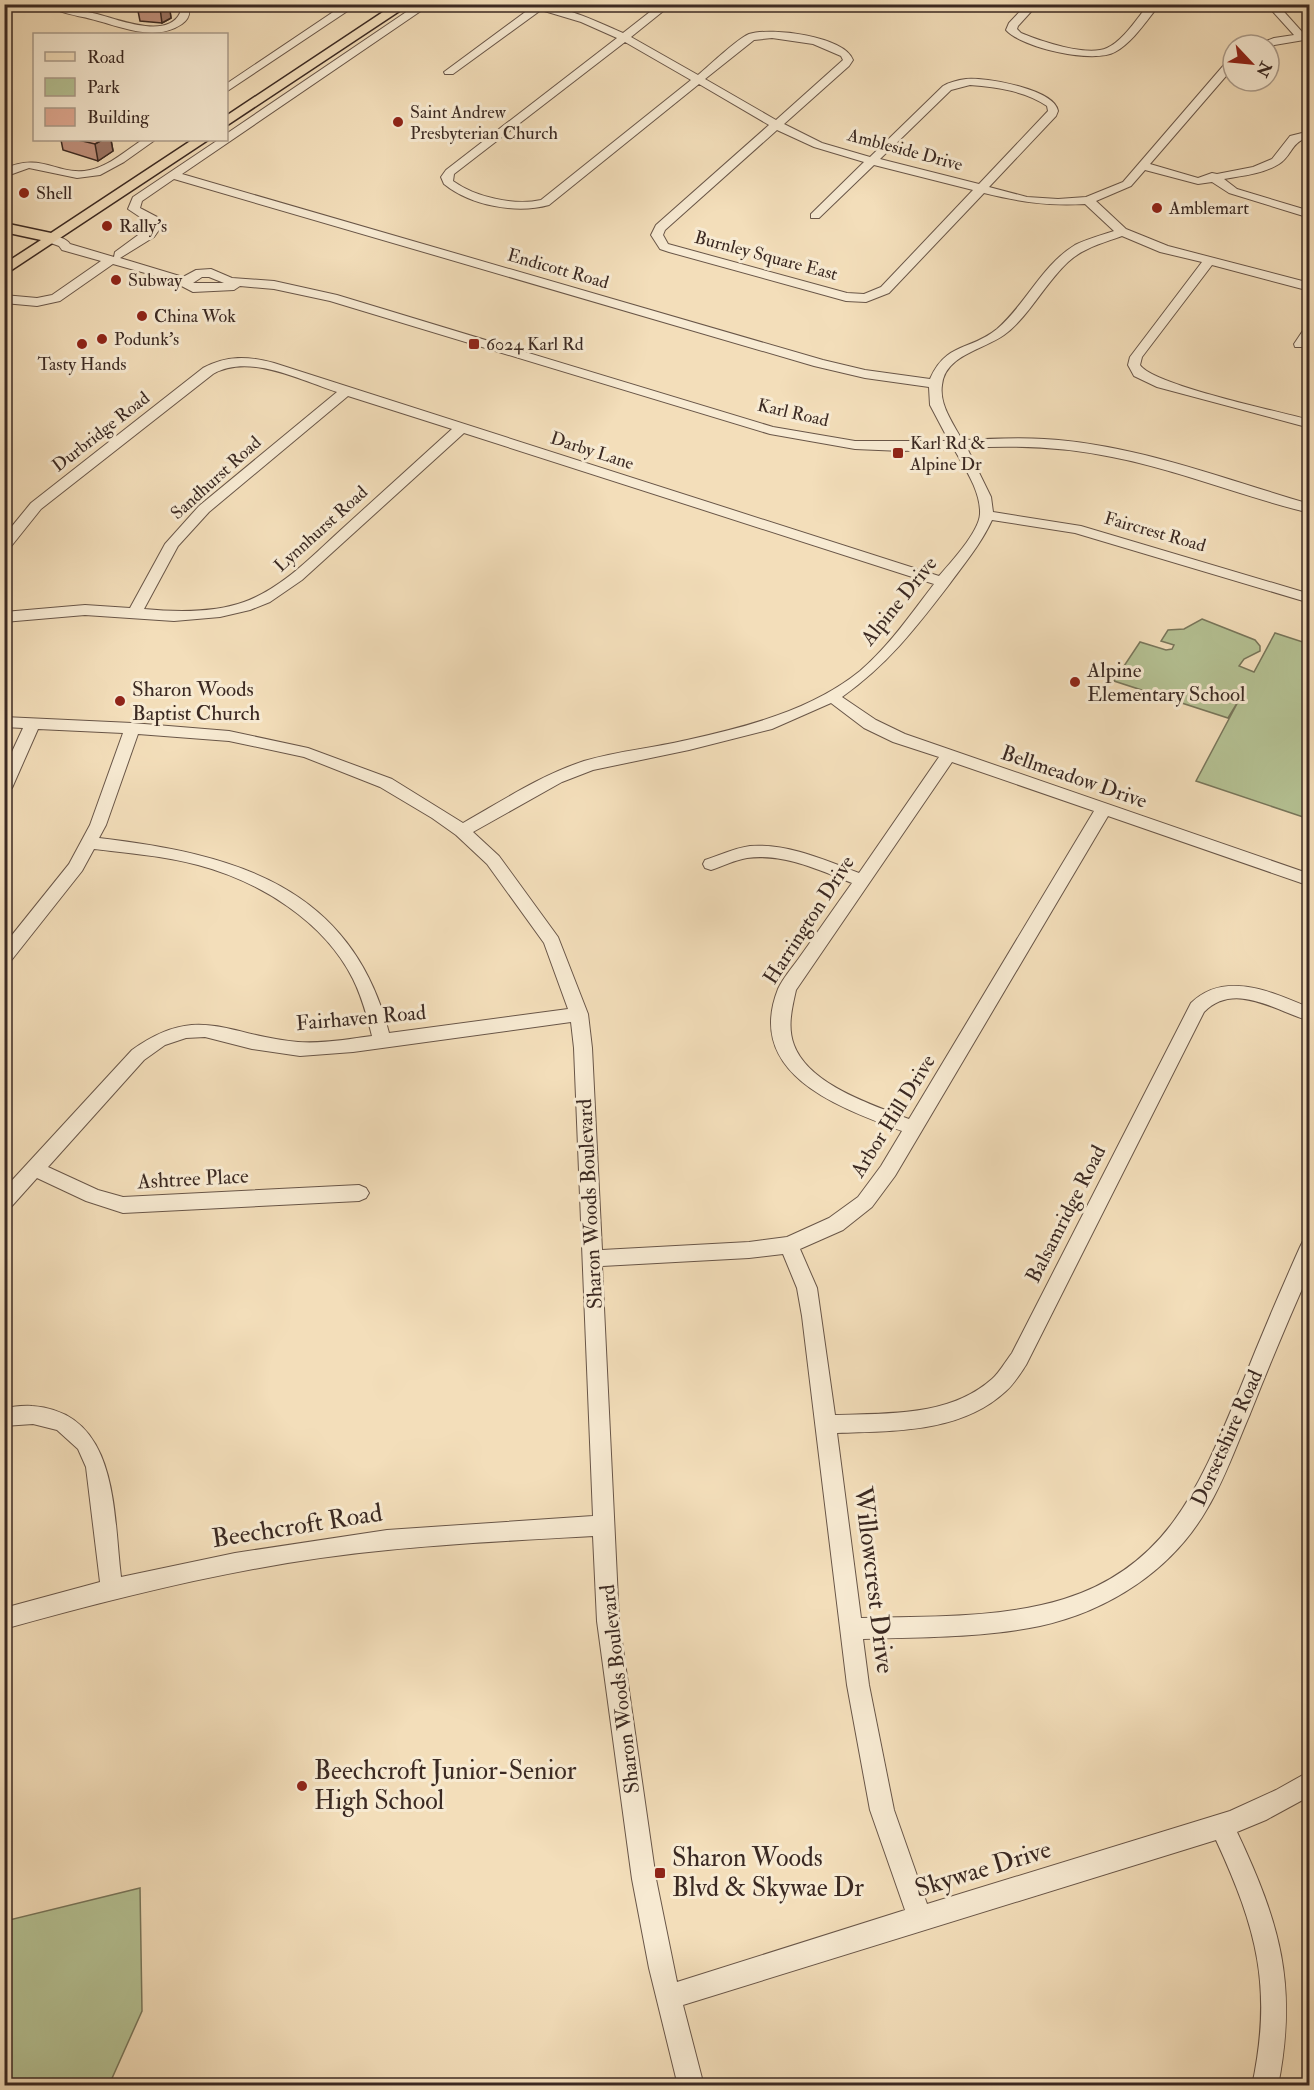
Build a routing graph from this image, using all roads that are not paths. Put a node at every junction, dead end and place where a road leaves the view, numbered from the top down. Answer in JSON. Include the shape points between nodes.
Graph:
{"nodes":[{"id":1,"x":52,"y":4,"type":"edge"},
{"id":2,"x":183,"y":4,"type":"edge"},
{"id":3,"x":353,"y":4,"type":"edge"},
{"id":4,"x":382,"y":4,"type":"edge"},
{"id":5,"x":404,"y":4,"type":"edge"},
{"id":6,"x":426,"y":4,"type":"edge"},
{"id":7,"x":523,"y":4,"type":"edge"},
{"id":8,"x":667,"y":4,"type":"edge"},
{"id":9,"x":876,"y":4,"type":"edge"},
{"id":10,"x":1033,"y":4,"type":"edge"},
{"id":11,"x":1155,"y":4,"type":"edge"},
{"id":12,"x":1271,"y":4,"type":"edge"},
{"id":13,"x":538,"y":5,"type":"edge"},
{"id":14,"x":905,"y":5,"type":"edge"},
{"id":15,"x":1305,"y":36,"type":"edge"},
{"id":16,"x":624,"y":37,"type":"junction"},
{"id":17,"x":1281,"y":41,"type":"edge"},
{"id":18,"x":449,"y":72,"type":"dead end"},
{"id":19,"x":1221,"y":75,"type":"edge"},
{"id":20,"x":698,"y":79,"type":"junction"},
{"id":21,"x":228,"y":88,"type":"edge"},
{"id":22,"x":228,"y":107,"type":"edge"},
{"id":23,"x":228,"y":121,"type":"edge"},
{"id":24,"x":777,"y":124,"type":"junction"},
{"id":25,"x":1304,"y":135,"type":"edge"},
{"id":26,"x":228,"y":138,"type":"edge"},
{"id":27,"x":147,"y":141,"type":"edge"},
{"id":28,"x":176,"y":141,"type":"edge"},
{"id":29,"x":200,"y":141,"type":"edge"},
{"id":30,"x":223,"y":141,"type":"edge"},
{"id":31,"x":870,"y":161,"type":"junction"},
{"id":32,"x":1143,"y":166,"type":"junction"},
{"id":33,"x":4,"y":174,"type":"edge"},
{"id":34,"x":173,"y":176,"type":"junction"},
{"id":35,"x":1212,"y":176,"type":"junction"},
{"id":36,"x":981,"y":189,"type":"junction"},
{"id":37,"x":1088,"y":201,"type":"junction"},
{"id":38,"x":1310,"y":215,"type":"edge"},
{"id":39,"x":815,"y":216,"type":"dead end"},
{"id":40,"x":4,"y":218,"type":"edge"},
{"id":41,"x":4,"y":227,"type":"edge"},
{"id":42,"x":1122,"y":232,"type":"junction"},
{"id":43,"x":36,"y":233,"type":"junction"},
{"id":44,"x":58,"y":241,"type":"junction"},
{"id":45,"x":4,"y":254,"type":"edge"},
{"id":46,"x":115,"y":257,"type":"junction"},
{"id":47,"x":1209,"y":261,"type":"junction"},
{"id":48,"x":4,"y":271,"type":"edge"},
{"id":49,"x":1310,"y":287,"type":"edge"},
{"id":50,"x":4,"y":298,"type":"edge"},
{"id":51,"x":1310,"y":329,"type":"edge"},
{"id":52,"x":1300,"y":344,"type":"dead end"},
{"id":53,"x":230,"y":361,"type":"joint"},
{"id":54,"x":935,"y":384,"type":"junction"},
{"id":55,"x":346,"y":391,"type":"junction"},
{"id":56,"x":1310,"y":424,"type":"edge"},
{"id":57,"x":461,"y":428,"type":"junction"},
{"id":58,"x":958,"y":443,"type":"junction"},
{"id":59,"x":1310,"y":509,"type":"edge"},
{"id":60,"x":987,"y":515,"type":"junction"},
{"id":61,"x":4,"y":546,"type":"edge"},
{"id":62,"x":942,"y":582,"type":"junction"},
{"id":63,"x":1310,"y":599,"type":"edge"},
{"id":64,"x":135,"y":613,"type":"junction"},
{"id":65,"x":4,"y":617,"type":"edge"},
{"id":66,"x":832,"y":697,"type":"junction"},
{"id":67,"x":5,"y":724,"type":"edge"},
{"id":68,"x":32,"y":725,"type":"junction"},
{"id":69,"x":132,"y":728,"type":"junction"},
{"id":70,"x":948,"y":756,"type":"junction"},
{"id":71,"x":4,"y":788,"type":"edge"},
{"id":72,"x":1104,"y":809,"type":"junction"},
{"id":73,"x":462,"y":831,"type":"junction"},
{"id":74,"x":90,"y":843,"type":"junction"},
{"id":75,"x":711,"y":864,"type":"dead end"},
{"id":76,"x":861,"y":880,"type":"junction"},
{"id":77,"x":1310,"y":880,"type":"edge"},
{"id":78,"x":4,"y":958,"type":"edge"},
{"id":79,"x":579,"y":1014,"type":"junction"},
{"id":80,"x":1310,"y":1015,"type":"edge"},
{"id":81,"x":382,"y":1041,"type":"junction"},
{"id":82,"x":913,"y":1128,"type":"junction"},
{"id":83,"x":35,"y":1169,"type":"junction"},
{"id":84,"x":360,"y":1193,"type":"dead end"},
{"id":85,"x":4,"y":1202,"type":"edge"},
{"id":86,"x":789,"y":1245,"type":"junction"},
{"id":87,"x":1310,"y":1247,"type":"edge"},
{"id":88,"x":592,"y":1259,"type":"junction"},
{"id":89,"x":4,"y":1417,"type":"edge"},
{"id":90,"x":826,"y":1424,"type":"junction"},
{"id":91,"x":604,"y":1525,"type":"junction"},
{"id":92,"x":112,"y":1589,"type":"junction"},
{"id":93,"x":4,"y":1619,"type":"edge"},
{"id":94,"x":851,"y":1629,"type":"junction"},
{"id":95,"x":1310,"y":1782,"type":"edge"},
{"id":96,"x":1222,"y":1827,"type":"junction"},
{"id":97,"x":920,"y":1918,"type":"junction"},
{"id":98,"x":668,"y":1996,"type":"junction"},
{"id":99,"x":691,"y":2085,"type":"edge"},
{"id":100,"x":1265,"y":2085,"type":"edge"}],
"edges":[{"from":1,"to":2,"type":"street","via":[[133,27],[154,29],[177,24],[186,11]]},
{"from":3,"to":21,"type":"street"},
{"from":4,"to":22,"type":"main road"},
{"from":5,"to":23,"type":"main road"},
{"from":6,"to":26,"type":"street"},
{"from":7,"to":13,"type":"street","name":"Ambleside Drive"},
{"from":8,"to":16,"type":"street"},
{"from":9,"to":14,"type":"street"},
{"from":10,"to":11,"type":"street","via":[[1013,25],[1011,30],[1017,36],[1083,52],[1104,52],[1114,47]]},
{"from":12,"to":15,"type":"street"},
{"from":13,"to":16,"type":"street","name":"Ambleside Drive"},
{"from":13,"to":18,"type":"street"},
{"from":15,"to":17,"type":"street"},
{"from":16,"to":20,"type":"street","name":"Ambleside Drive"},
{"from":16,"to":20,"type":"street","via":[[450,172],[448,182],[459,190],[523,207],[545,203]]},
{"from":19,"to":32,"type":"street","name":"Ambleside Drive"},
{"from":20,"to":24,"type":"street","name":"Ambleside Drive"},
{"from":20,"to":24,"type":"street","via":[[747,39],[759,34],[783,34],[835,47],[846,54],[848,60]]},
{"from":24,"to":31,"type":"street","name":"Ambleside Drive","via":[[818,145]]},
{"from":24,"to":36,"type":"street","name":"Burnley Square East","via":[[660,228],[659,242],[846,297],[866,298],[885,290]]},
{"from":25,"to":35,"type":"street","via":[[1268,166]]},
{"from":27,"to":33,"type":"street","via":[[90,174],[31,164]]},
{"from":28,"to":43,"type":"main road"},
{"from":29,"to":44,"type":"main road"},
{"from":30,"to":34,"type":"street"},
{"from":31,"to":36,"type":"street","name":"Ambleside Drive"},
{"from":31,"to":36,"type":"street","via":[[957,83],[1005,88],[1040,97],[1052,105],[1050,116]]},
{"from":31,"to":39,"type":"street"},
{"from":32,"to":35,"type":"street","via":[[1198,181]]},
{"from":32,"to":37,"type":"street","name":"Ambleside Drive","via":[[1127,184]]},
{"from":34,"to":46,"type":"street","via":[[134,203],[134,209],[155,221],[155,227]]},
{"from":34,"to":54,"type":"street","name":"Endicott Road","via":[[819,363]]},
{"from":35,"to":38,"type":"street","via":[[1233,191]]},
{"from":36,"to":37,"type":"street","name":"Ambleside Drive","via":[[1026,200]]},
{"from":37,"to":42,"type":"street"},
{"from":40,"to":43,"type":"main road","via":[[25,223]]},
{"from":41,"to":43,"type":"main road"},
{"from":42,"to":47,"type":"street"},
{"from":42,"to":54,"type":"street","via":[[1081,248],[1063,260],[1002,331],[953,356],[943,365]]},
{"from":43,"to":44,"type":"main road"},
{"from":43,"to":45,"type":"main road"},
{"from":44,"to":46,"type":"street","via":[[66,247]]},
{"from":44,"to":48,"type":"main road"},
{"from":46,"to":50,"type":"street","via":[[56,298],[37,302]]},
{"from":46,"to":58,"type":"street","name":"Karl Road","via":[[191,279],[198,289],[216,282],[279,288],[354,303],[792,435],[856,445]]},
{"from":47,"to":49,"type":"street"},
{"from":47,"to":56,"type":"street","via":[[1136,357],[1134,365],[1139,373],[1162,384]]},
{"from":51,"to":52,"type":"street"},
{"from":53,"to":55,"type":"street","name":"Darby Lane","via":[[255,362]]},
{"from":53,"to":61,"type":"street","name":"Durbridge Road","via":[[208,371],[36,506]]},
{"from":54,"to":58,"type":"street","via":[[938,405]]},
{"from":55,"to":57,"type":"street","name":"Darby Lane"},
{"from":55,"to":64,"type":"street","name":"Sandhurst Road","via":[[196,518],[172,544]]},
{"from":57,"to":62,"type":"street","name":"Darby Lane"},
{"from":57,"to":64,"type":"street","name":"Lynnhurst Road","via":[[283,589],[245,607],[220,612],[174,616]]},
{"from":58,"to":59,"type":"street","name":"Karl Road","via":[[1045,443],[1085,448],[1126,456]]},
{"from":58,"to":60,"type":"street","via":[[984,496]]},
{"from":60,"to":62,"type":"street","name":"Alpine Drive","via":[[977,537]]},
{"from":60,"to":63,"type":"street","name":"Faircrest Road","via":[[1096,534]]},
{"from":62,"to":66,"type":"street","name":"Alpine Drive","via":[[893,646]]},
{"from":64,"to":65,"type":"street","name":"Lynnhurst Road","via":[[85,610]]},
{"from":66,"to":70,"type":"street","name":"Bellmeadow Drive","via":[[880,729]]},
{"from":66,"to":73,"type":"street","name":"Alpine Drive","via":[[766,725],[590,765],[538,786]]},
{"from":67,"to":68,"type":"street","name":"Sharon Woods Boulevard"},
{"from":68,"to":69,"type":"street","name":"Sharon Woods Boulevard"},
{"from":68,"to":71,"type":"street"},
{"from":69,"to":73,"type":"street","name":"Sharon Woods Boulevard","via":[[229,736],[308,753],[386,783]]},
{"from":69,"to":74,"type":"street"},
{"from":70,"to":72,"type":"street","name":"Bellmeadow Drive"},
{"from":70,"to":76,"type":"street","name":"Harrington Drive"},
{"from":72,"to":77,"type":"street","name":"Bellmeadow Drive"},
{"from":72,"to":82,"type":"street","name":"Arbor Hill Drive"},
{"from":73,"to":79,"type":"street","name":"Sharon Woods Boulevard","via":[[493,860],[552,941]]},
{"from":74,"to":78,"type":"street","via":[[76,867]]},
{"from":74,"to":81,"type":"street","via":[[209,863],[266,885],[308,912],[335,939],[361,975],[377,1012]]},
{"from":75,"to":76,"type":"street","via":[[749,852],[778,853]]},
{"from":76,"to":82,"type":"street","name":"Harrington Drive","via":[[787,989],[781,1006],[782,1041],[796,1067],[820,1088]]},
{"from":79,"to":81,"type":"street","name":"Fairhaven Road"},
{"from":79,"to":88,"type":"street","name":"Sharon Woods Boulevard"},
{"from":80,"to":90,"type":"street","name":"Balsamridge Road","via":[[1233,991],[1211,996],[1197,1008],[1019,1359],[999,1385],[940,1416]]},
{"from":81,"to":83,"type":"street","name":"Fairhaven Road","via":[[300,1049],[205,1030],[185,1031],[159,1040],[138,1055]]},
{"from":82,"to":86,"type":"street","name":"Arbor Hill Drive","via":[[865,1202],[836,1224]]},
{"from":83,"to":84,"type":"street","name":"Ashtree Place","via":[[93,1196],[123,1205]]},
{"from":83,"to":85,"type":"street","name":"Fairhaven Road"},
{"from":86,"to":88,"type":"street","name":"Arbor Hill Drive"},
{"from":86,"to":90,"type":"street","name":"Willowcrest Drive","via":[[807,1288]]},
{"from":87,"to":94,"type":"street","name":"Dorsetshire Road","via":[[1215,1470],[1193,1514],[1161,1553],[1126,1580],[1086,1601],[1043,1615],[992,1623]]},
{"from":88,"to":91,"type":"street","name":"Sharon Woods Boulevard"},
{"from":89,"to":92,"type":"street","via":[[33,1415],[63,1423],[85,1442],[97,1467]]},
{"from":90,"to":94,"type":"street","name":"Willowcrest Drive"},
{"from":91,"to":92,"type":"street","name":"Beechcroft Road","via":[[387,1540],[235,1563]]},
{"from":91,"to":98,"type":"street","name":"Sharon Woods Boulevard","via":[[608,1621],[644,1879]]},
{"from":92,"to":93,"type":"street","name":"Beechcroft Road"},
{"from":94,"to":97,"type":"street","name":"Willowcrest Drive","via":[[882,1810]]},
{"from":95,"to":96,"type":"street","name":"Skywae Drive"},
{"from":96,"to":97,"type":"street","name":"Skywae Drive"},
{"from":96,"to":100,"type":"street","via":[[1264,1926],[1275,1978],[1275,2028]]},
{"from":97,"to":98,"type":"street","name":"Skywae Drive"},
{"from":98,"to":99,"type":"street","name":"Sharon Woods Boulevard"}]}
